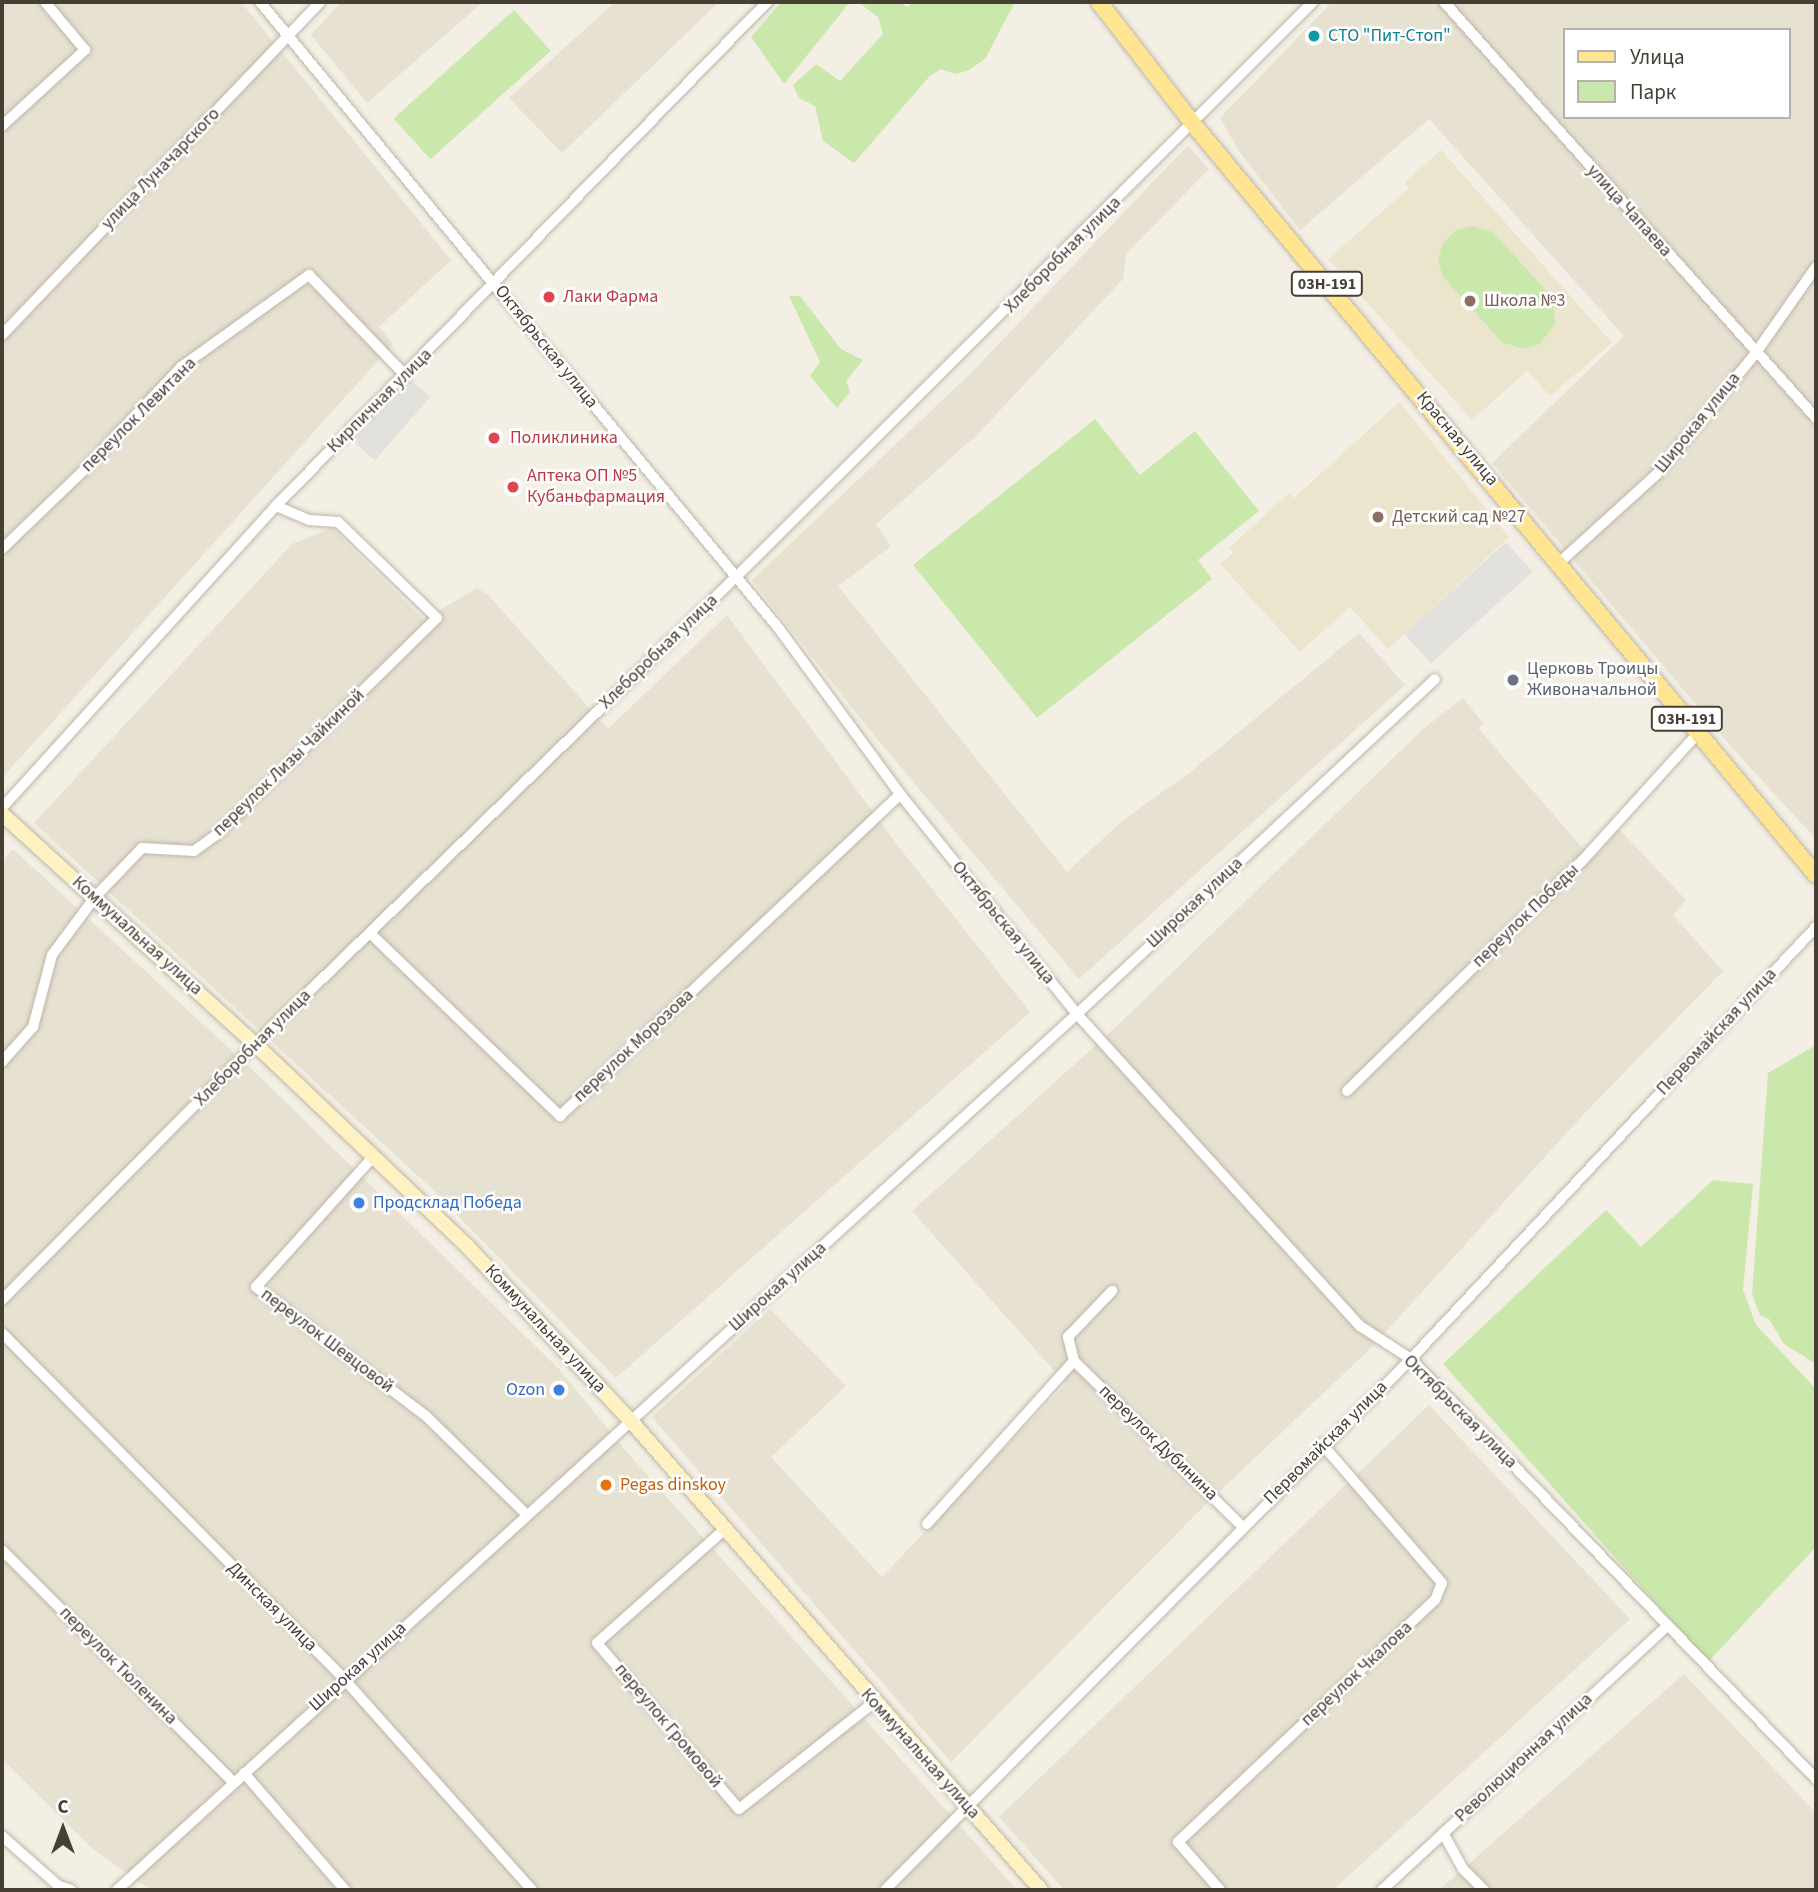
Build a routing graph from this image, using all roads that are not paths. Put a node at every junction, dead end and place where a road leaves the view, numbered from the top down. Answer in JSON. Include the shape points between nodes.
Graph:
{"nodes":[{"id":1,"x":45,"y":2,"type":"edge"},
{"id":2,"x":260,"y":2,"type":"edge"},
{"id":3,"x":320,"y":2,"type":"edge"},
{"id":4,"x":767,"y":2,"type":"edge"},
{"id":5,"x":1098,"y":2,"type":"edge"},
{"id":6,"x":1313,"y":2,"type":"edge"},
{"id":7,"x":1444,"y":2,"type":"edge"},
{"id":8,"x":289,"y":35,"type":"junction"},
{"id":9,"x":1194,"y":125,"type":"junction"},
{"id":10,"x":2,"y":126,"type":"edge"},
{"id":11,"x":1816,"y":267,"type":"edge"},
{"id":12,"x":495,"y":284,"type":"junction"},
{"id":13,"x":2,"y":335,"type":"edge"},
{"id":14,"x":1755,"y":354,"type":"junction"},
{"id":15,"x":406,"y":376,"type":"junction"},
{"id":16,"x":1816,"y":418,"type":"edge"},
{"id":17,"x":276,"y":506,"type":"junction"},
{"id":18,"x":2,"y":549,"type":"edge"},
{"id":19,"x":1560,"y":562,"type":"junction"},
{"id":20,"x":734,"y":579,"type":"junction"},
{"id":21,"x":1435,"y":679,"type":"dead end"},
{"id":22,"x":1698,"y":733,"type":"junction"},
{"id":23,"x":900,"y":794,"type":"junction"},
{"id":24,"x":2,"y":808,"type":"edge"},
{"id":25,"x":2,"y":814,"type":"edge"},
{"id":26,"x":1816,"y":875,"type":"edge"},
{"id":27,"x":95,"y":898,"type":"junction"},
{"id":28,"x":1816,"y":927,"type":"edge"},
{"id":29,"x":370,"y":933,"type":"junction"},
{"id":30,"x":1077,"y":1014,"type":"junction"},
{"id":31,"x":255,"y":1044,"type":"junction"},
{"id":32,"x":2,"y":1062,"type":"edge"},
{"id":33,"x":1347,"y":1091,"type":"dead end"},
{"id":34,"x":373,"y":1157,"type":"junction"},
{"id":35,"x":1112,"y":1291,"type":"dead end"},
{"id":36,"x":2,"y":1300,"type":"edge"},
{"id":37,"x":2,"y":1333,"type":"edge"},
{"id":38,"x":1411,"y":1359,"type":"junction"},
{"id":39,"x":1074,"y":1361,"type":"junction"},
{"id":40,"x":631,"y":1421,"type":"junction"},
{"id":41,"x":1322,"y":1444,"type":"junction"},
{"id":42,"x":526,"y":1514,"type":"junction"},
{"id":43,"x":927,"y":1524,"type":"dead end"},
{"id":44,"x":1242,"y":1526,"type":"junction"},
{"id":45,"x":725,"y":1529,"type":"junction"},
{"id":46,"x":2,"y":1550,"type":"edge"},
{"id":47,"x":1666,"y":1627,"type":"junction"},
{"id":48,"x":344,"y":1679,"type":"junction"},
{"id":49,"x":873,"y":1703,"type":"junction"},
{"id":50,"x":243,"y":1773,"type":"junction"},
{"id":51,"x":1816,"y":1779,"type":"edge"},
{"id":52,"x":233,"y":1782,"type":"junction"},
{"id":53,"x":966,"y":1806,"type":"junction"},
{"id":54,"x":1443,"y":1832,"type":"junction"},
{"id":55,"x":2,"y":1836,"type":"edge"},
{"id":56,"x":71,"y":1890,"type":"edge"},
{"id":57,"x":117,"y":1890,"type":"edge"},
{"id":58,"x":345,"y":1890,"type":"edge"},
{"id":59,"x":532,"y":1890,"type":"edge"},
{"id":60,"x":886,"y":1890,"type":"edge"},
{"id":61,"x":1041,"y":1890,"type":"edge"},
{"id":62,"x":1220,"y":1890,"type":"edge"},
{"id":63,"x":1382,"y":1890,"type":"edge"},
{"id":64,"x":1484,"y":1890,"type":"edge"}],
"edges":[{"from":1,"to":10,"type":"street","via":[[85,50]]},
{"from":2,"to":8,"type":"street","name":"Октябрьская улица"},
{"from":3,"to":8,"type":"street","name":"улица Луначарского"},
{"from":4,"to":12,"type":"street","name":"Кирпичная улица"},
{"from":5,"to":9,"type":"main road","name":"Красная улица","number":"03Н-191"},
{"from":6,"to":9,"type":"street","name":"Хлеборобная улица"},
{"from":7,"to":14,"type":"street","name":"улица Чапаева"},
{"from":8,"to":12,"type":"street","name":"Октябрьская улица"},
{"from":8,"to":13,"type":"street","name":"улица Луначарского"},
{"from":9,"to":19,"type":"main road","name":"Красная улица","number":"03Н-191"},
{"from":9,"to":20,"type":"street","name":"Хлеборобная улица"},
{"from":11,"to":14,"type":"street","name":"Широкая улица"},
{"from":12,"to":15,"type":"street","name":"Кирпичная улица"},
{"from":12,"to":20,"type":"street","name":"Октябрьская улица"},
{"from":14,"to":16,"type":"street","name":"улица Чапаева"},
{"from":14,"to":19,"type":"street","name":"Широкая улица","via":[[1656,475]]},
{"from":15,"to":17,"type":"street","name":"Кирпичная улица"},
{"from":15,"to":18,"type":"street","name":"переулок Левитана","via":[[310,275],[181,367]]},
{"from":17,"to":24,"type":"street","name":"Кирпичная улица"},
{"from":17,"to":27,"type":"street","name":"переулок Лизы Чайкиной","via":[[309,520],[338,522],[437,618],[217,834],[194,851],[142,848]]},
{"from":19,"to":22,"type":"main road","name":"Красная улица","number":"03Н-191"},
{"from":20,"to":23,"type":"street","name":"Октябрьская улица","via":[[780,630]]},
{"from":20,"to":29,"type":"street","name":"Хлеборобная улица"},
{"from":21,"to":30,"type":"street","name":"Широкая улица"},
{"from":22,"to":26,"type":"main road","name":"Красная улица","number":"03Н-191"},
{"from":22,"to":33,"type":"street","name":"переулок Победы","via":[[1583,860]]},
{"from":23,"to":29,"type":"street","name":"переулок Морозова","via":[[560,1116]]},
{"from":23,"to":30,"type":"street","name":"Октябрьская улица"},
{"from":25,"to":27,"type":"street","name":"Коммунальная улица"},
{"from":27,"to":31,"type":"street","name":"Коммунальная улица"},
{"from":27,"to":32,"type":"street","via":[[52,955],[33,1027]]},
{"from":28,"to":38,"type":"street","name":"Первомайская улица"},
{"from":29,"to":31,"type":"street","name":"Хлеборобная улица"},
{"from":30,"to":38,"type":"street","name":"Октябрьская улица","via":[[1360,1326]]},
{"from":30,"to":40,"type":"street","name":"Широкая улица"},
{"from":31,"to":34,"type":"street","name":"Коммунальная улица"},
{"from":31,"to":36,"type":"street","name":"Хлеборобная улица"},
{"from":34,"to":40,"type":"street","name":"Коммунальная улица","via":[[468,1247]]},
{"from":34,"to":42,"type":"street","name":"переулок Шевцовой","via":[[256,1287],[426,1416]]},
{"from":35,"to":39,"type":"street","via":[[1068,1337]]},
{"from":37,"to":48,"type":"street","name":"Динская улица"},
{"from":38,"to":41,"type":"street","name":"Первомайская улица"},
{"from":38,"to":47,"type":"street","name":"Октябрьская улица"},
{"from":39,"to":43,"type":"street"},
{"from":39,"to":44,"type":"street","name":"переулок Дубинина"},
{"from":40,"to":42,"type":"street","name":"Широкая улица"},
{"from":40,"to":45,"type":"street","name":"Коммунальная улица"},
{"from":41,"to":44,"type":"street","name":"Первомайская улица"},
{"from":41,"to":62,"type":"street","name":"переулок Чкалова","via":[[1442,1583],[1435,1600],[1178,1842]]},
{"from":42,"to":48,"type":"street","name":"Широкая улица"},
{"from":44,"to":53,"type":"street","name":"Первомайская улица"},
{"from":45,"to":49,"type":"street","name":"Коммунальная улица"},
{"from":45,"to":49,"type":"street","name":"переулок Громовой","via":[[597,1643],[739,1809]]},
{"from":46,"to":52,"type":"street","name":"переулок Тюленина"},
{"from":47,"to":51,"type":"street","name":"Октябрьская улица","via":[[1708,1662]]},
{"from":47,"to":54,"type":"street","name":"Революционная улица"},
{"from":48,"to":50,"type":"street","name":"Широкая улица"},
{"from":48,"to":59,"type":"street","name":"Динская улица"},
{"from":49,"to":53,"type":"street","name":"Коммунальная улица"},
{"from":50,"to":52,"type":"street","name":"Широкая улица"},
{"from":50,"to":58,"type":"street"},
{"from":52,"to":57,"type":"street","name":"Широкая улица"},
{"from":53,"to":60,"type":"street","name":"Первомайская улица"},
{"from":53,"to":61,"type":"street","name":"Коммунальная улица"},
{"from":54,"to":63,"type":"street","name":"Революционная улица"},
{"from":54,"to":64,"type":"street","via":[[1463,1869]]},
{"from":55,"to":56,"type":"street","via":[[59,1886]]}]}
